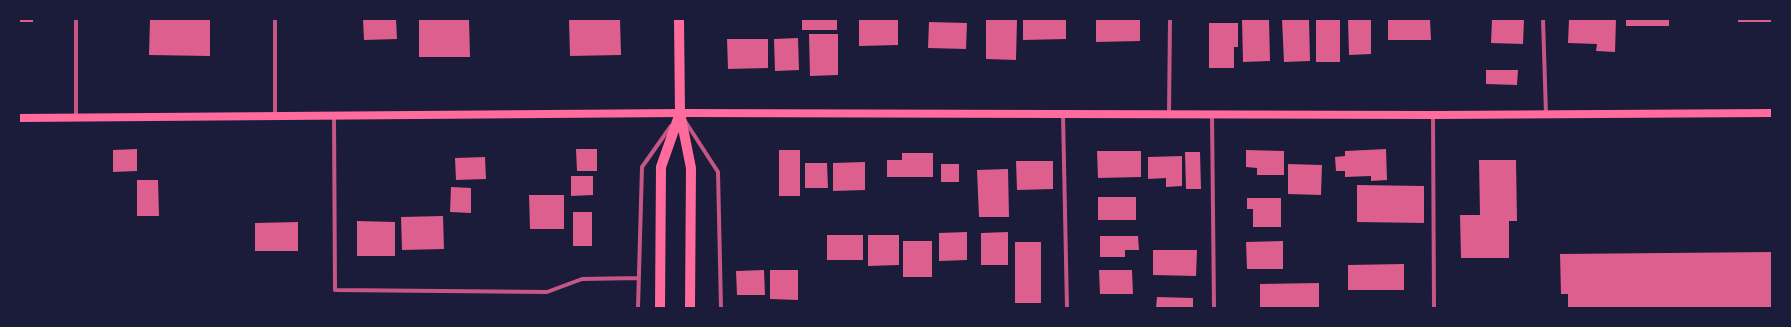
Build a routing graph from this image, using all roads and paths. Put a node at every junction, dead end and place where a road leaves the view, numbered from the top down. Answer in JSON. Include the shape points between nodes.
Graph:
{"nodes":[{"id":1,"x":76,"y":19,"type":"edge"},
{"id":2,"x":275,"y":19,"type":"edge"},
{"id":3,"x":679,"y":19,"type":"edge"},
{"id":4,"x":1170,"y":19,"type":"edge"},
{"id":5,"x":1543,"y":19,"type":"edge"},
{"id":6,"x":680,"y":113,"type":"junction"},
{"id":7,"x":1772,"y":113,"type":"edge"},
{"id":8,"x":1212,"y":114,"type":"junction"},
{"id":9,"x":1546,"y":114,"type":"junction"},
{"id":10,"x":1063,"y":115,"type":"junction"},
{"id":11,"x":1169,"y":115,"type":"junction"},
{"id":12,"x":1433,"y":115,"type":"junction"},
{"id":13,"x":276,"y":116,"type":"junction"},
{"id":14,"x":334,"y":116,"type":"junction"},
{"id":15,"x":76,"y":117,"type":"junction"},
{"id":16,"x":19,"y":118,"type":"edge"},
{"id":17,"x":638,"y":278,"type":"junction"},
{"id":18,"x":638,"y":308,"type":"edge"},
{"id":19,"x":660,"y":308,"type":"edge"},
{"id":20,"x":690,"y":308,"type":"edge"},
{"id":21,"x":721,"y":308,"type":"edge"},
{"id":22,"x":1067,"y":308,"type":"edge"},
{"id":23,"x":1214,"y":308,"type":"edge"},
{"id":24,"x":1434,"y":308,"type":"edge"}],
"edges":[{"from":1,"to":15,"type":"street"},
{"from":2,"to":13,"type":"street"},
{"from":3,"to":6,"type":"main road"},
{"from":4,"to":11,"type":"street"},
{"from":5,"to":9,"type":"street"},
{"from":6,"to":10,"type":"main road"},
{"from":6,"to":14,"type":"main road"},
{"from":6,"to":17,"type":"street","via":[[642,167]]},
{"from":6,"to":19,"type":"main road","via":[[661,167]]},
{"from":6,"to":20,"type":"main road","via":[[691,168]]},
{"from":6,"to":21,"type":"street","via":[[718,172]]},
{"from":7,"to":9,"type":"main road"},
{"from":8,"to":11,"type":"main road"},
{"from":8,"to":12,"type":"main road"},
{"from":8,"to":23,"type":"street"},
{"from":9,"to":12,"type":"main road"},
{"from":10,"to":11,"type":"main road"},
{"from":10,"to":22,"type":"street"},
{"from":12,"to":24,"type":"street"},
{"from":13,"to":14,"type":"main road"},
{"from":13,"to":15,"type":"main road"},
{"from":14,"to":17,"type":"street","via":[[335,290],[547,292],[582,279]]},
{"from":15,"to":16,"type":"main road"},
{"from":17,"to":18,"type":"street"}]}
